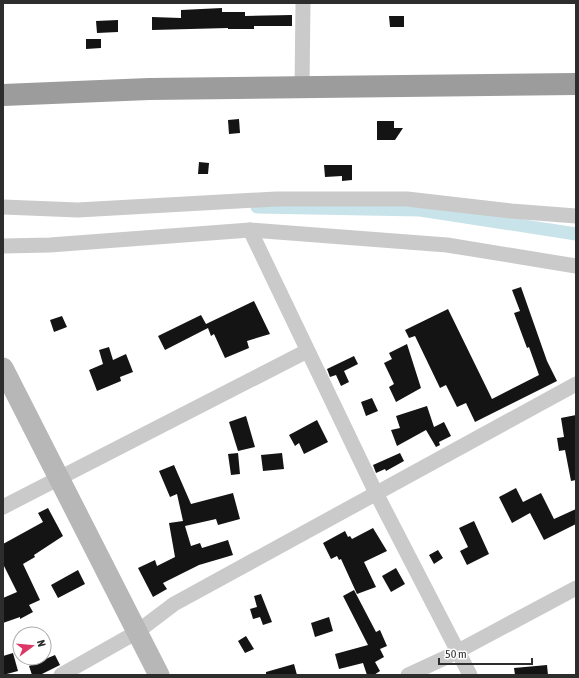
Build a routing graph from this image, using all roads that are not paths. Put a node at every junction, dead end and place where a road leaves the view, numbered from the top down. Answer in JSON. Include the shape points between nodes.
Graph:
{"nodes":[{"id":1,"x":303,"y":3,"type":"edge"},
{"id":2,"x":576,"y":84,"type":"edge"},
{"id":3,"x":302,"y":87,"type":"junction"},
{"id":4,"x":3,"y":95,"type":"edge"},
{"id":5,"x":3,"y":208,"type":"edge"},
{"id":6,"x":576,"y":216,"type":"edge"},
{"id":7,"x":250,"y":230,"type":"junction"},
{"id":8,"x":3,"y":246,"type":"edge"},
{"id":9,"x":576,"y":266,"type":"edge"},
{"id":10,"x":307,"y":351,"type":"junction"},
{"id":11,"x":3,"y":368,"type":"edge"},
{"id":12,"x":576,"y":384,"type":"edge"},
{"id":13,"x":60,"y":479,"type":"junction"},
{"id":14,"x":376,"y":493,"type":"junction"},
{"id":15,"x":3,"y":507,"type":"edge"},
{"id":16,"x":576,"y":588,"type":"edge"},
{"id":17,"x":137,"y":632,"type":"junction"},
{"id":18,"x":458,"y":651,"type":"junction"},
{"id":19,"x":61,"y":675,"type":"edge"},
{"id":20,"x":158,"y":675,"type":"edge"},
{"id":21,"x":408,"y":675,"type":"edge"},
{"id":22,"x":470,"y":675,"type":"edge"}],
"edges":[{"from":1,"to":3,"type":"street"},
{"from":2,"to":3,"type":"highway"},
{"from":3,"to":4,"type":"highway","via":[[149,89]]},
{"from":5,"to":6,"type":"street","via":[[78,210],[276,199],[406,198]]},
{"from":7,"to":8,"type":"street","via":[[50,245]]},
{"from":7,"to":9,"type":"street","via":[[447,245]]},
{"from":7,"to":10,"type":"street"},
{"from":10,"to":13,"type":"street"},
{"from":10,"to":14,"type":"street"},
{"from":11,"to":13,"type":"main road"},
{"from":12,"to":14,"type":"street"},
{"from":13,"to":15,"type":"street"},
{"from":13,"to":17,"type":"main road"},
{"from":14,"to":17,"type":"street","via":[[174,604]]},
{"from":14,"to":18,"type":"street"},
{"from":16,"to":18,"type":"street"},
{"from":17,"to":19,"type":"street"},
{"from":17,"to":20,"type":"main road"},
{"from":18,"to":21,"type":"street"},
{"from":18,"to":22,"type":"street"}]}
